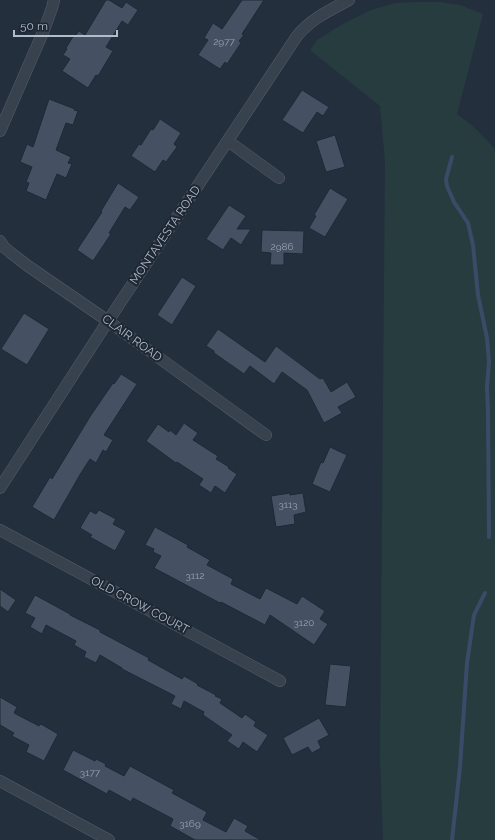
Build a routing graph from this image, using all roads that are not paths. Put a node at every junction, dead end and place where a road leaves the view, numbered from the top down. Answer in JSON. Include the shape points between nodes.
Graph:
{"nodes":[{"id":1,"x":54,"y":0,"type":"edge"},
{"id":2,"x":349,"y":0,"type":"edge"},
{"id":3,"x":0,"y":131,"type":"edge"},
{"id":4,"x":228,"y":141,"type":"junction"},
{"id":5,"x":279,"y":178,"type":"dead end"},
{"id":6,"x":0,"y":241,"type":"edge"},
{"id":7,"x":108,"y":321,"type":"junction"},
{"id":8,"x":266,"y":435,"type":"dead end"},
{"id":9,"x":0,"y":488,"type":"edge"},
{"id":10,"x":0,"y":530,"type":"edge"},
{"id":11,"x":280,"y":681,"type":"dead end"},
{"id":12,"x":0,"y":781,"type":"edge"},
{"id":13,"x":109,"y":840,"type":"edge"}],
"edges":[{"from":1,"to":3,"type":"street","via":[[44,30]]},
{"from":2,"to":4,"type":"street","name":"MONTAVESTA ROAD","via":[[326,12],[297,36]]},
{"from":4,"to":5,"type":"street"},
{"from":4,"to":7,"type":"street","name":"MONTAVESTA ROAD"},
{"from":6,"to":7,"type":"street","name":"CLAIR ROAD","via":[[28,266]]},
{"from":7,"to":8,"type":"street","name":"CLAIR ROAD"},
{"from":7,"to":9,"type":"street","name":"MONTAVESTA ROAD"},
{"from":10,"to":11,"type":"street","name":"OLD CROW COURT"},
{"from":12,"to":13,"type":"street"}]}
